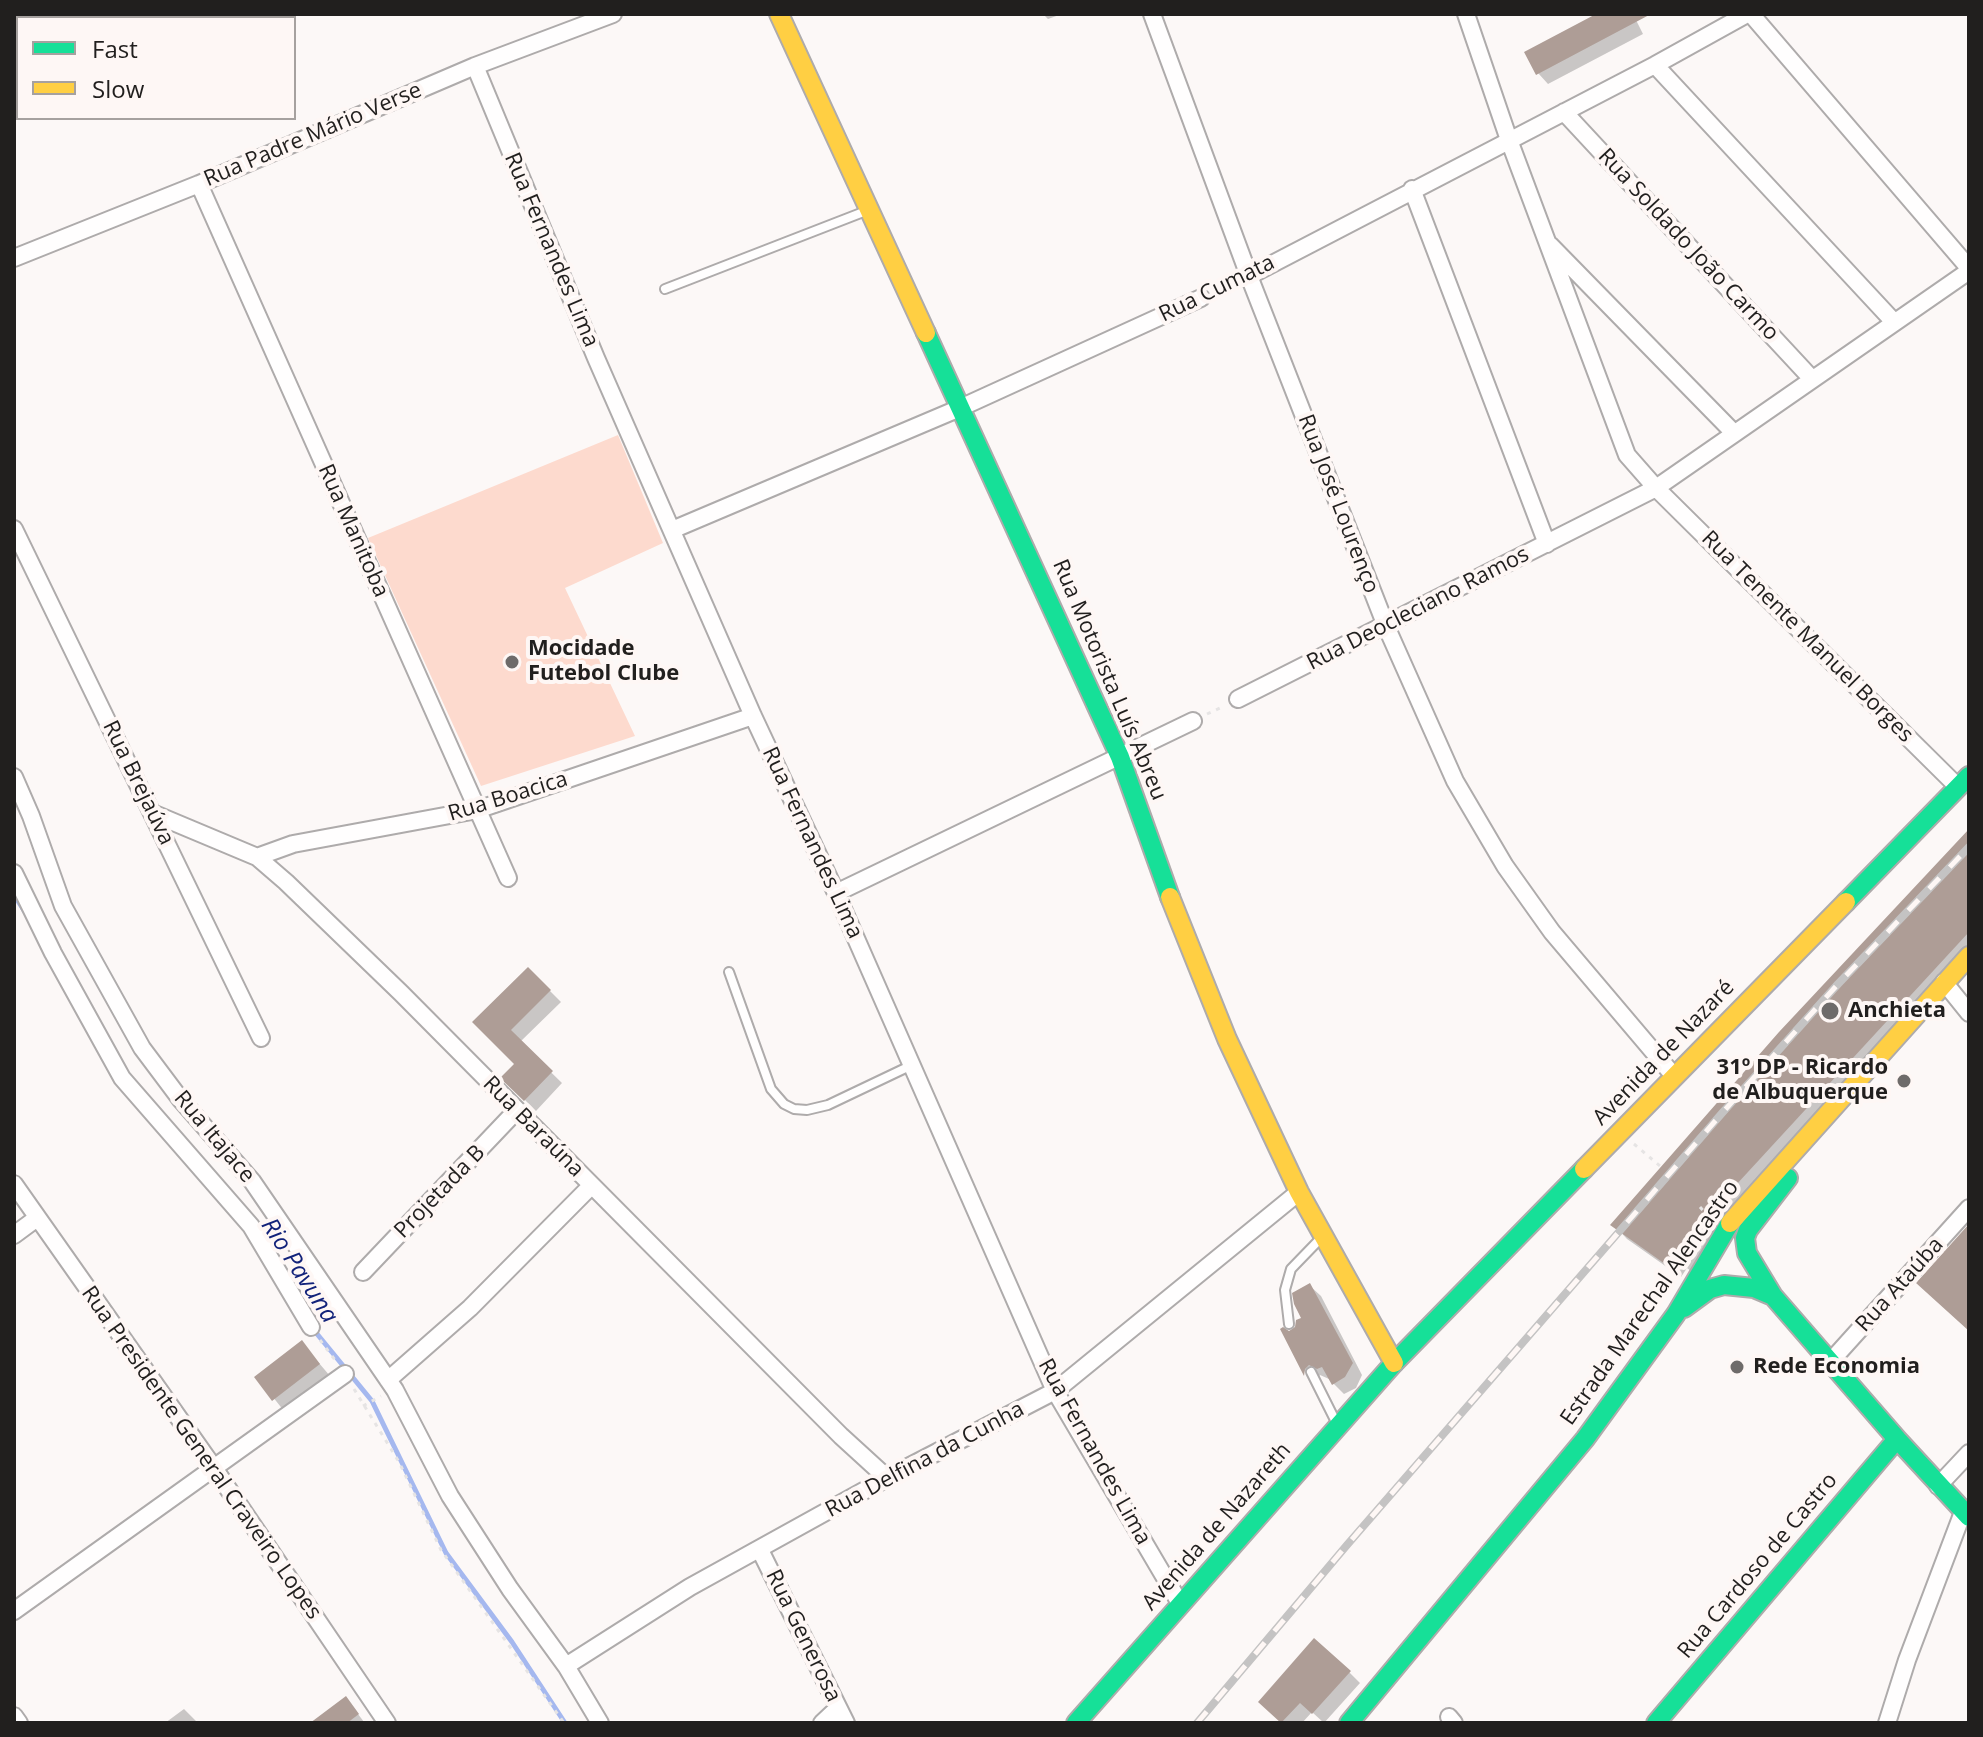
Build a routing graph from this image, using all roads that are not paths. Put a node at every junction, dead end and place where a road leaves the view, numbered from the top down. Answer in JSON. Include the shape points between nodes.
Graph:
{"nodes":[{"id":1,"x":613,"y":14,"type":"edge"},
{"id":2,"x":779,"y":14,"type":"edge"},
{"id":3,"x":1152,"y":14,"type":"edge"},
{"id":4,"x":1466,"y":14,"type":"edge"},
{"id":5,"x":1749,"y":14,"type":"edge"},
{"id":6,"x":1655,"y":65,"type":"junction"},
{"id":7,"x":475,"y":66,"type":"junction"},
{"id":8,"x":1564,"y":112,"type":"junction"},
{"id":9,"x":1509,"y":140,"type":"junction"},
{"id":10,"x":199,"y":184,"type":"junction"},
{"id":11,"x":1412,"y":189,"type":"junction"},
{"id":12,"x":871,"y":209,"type":"junction"},
{"id":13,"x":1546,"y":241,"type":"junction"},
{"id":14,"x":14,"y":258,"type":"edge"},
{"id":15,"x":1969,"y":270,"type":"edge"},
{"id":16,"x":1249,"y":276,"type":"junction"},
{"id":17,"x":665,"y":289,"type":"dead end"},
{"id":18,"x":1201,"y":298,"type":"road end"},
{"id":19,"x":1894,"y":322,"type":"junction"},
{"id":20,"x":1812,"y":379,"type":"junction"},
{"id":21,"x":960,"y":408,"type":"junction"},
{"id":22,"x":1734,"y":433,"type":"junction"},
{"id":23,"x":1656,"y":488,"type":"junction"},
{"id":24,"x":14,"y":529,"type":"edge"},
{"id":25,"x":672,"y":530,"type":"junction"},
{"id":26,"x":1547,"y":544,"type":"junction"},
{"id":27,"x":1386,"y":626,"type":"junction"},
{"id":28,"x":1238,"y":699,"type":"road end"},
{"id":29,"x":753,"y":716,"type":"junction"},
{"id":30,"x":1193,"y":721,"type":"road end"},
{"id":31,"x":1120,"y":757,"type":"junction"},
{"id":32,"x":14,"y":777,"type":"edge"},
{"id":33,"x":1963,"y":781,"type":"edge"},
{"id":34,"x":477,"y":810,"type":"junction"},
{"id":35,"x":152,"y":813,"type":"junction"},
{"id":36,"x":257,"y":857,"type":"junction"},
{"id":37,"x":14,"y":873,"type":"edge"},
{"id":38,"x":508,"y":878,"type":"dead end"},
{"id":39,"x":836,"y":893,"type":"junction"},
{"id":40,"x":1969,"y":956,"type":"edge"},
{"id":41,"x":729,"y":972,"type":"dead end"},
{"id":42,"x":1969,"y":977,"type":"edge"},
{"id":43,"x":1948,"y":987,"type":"junction"},
{"id":44,"x":1969,"y":1013,"type":"edge"},
{"id":45,"x":261,"y":1038,"type":"dead end"},
{"id":46,"x":912,"y":1065,"type":"junction"},
{"id":47,"x":1674,"y":1076,"type":"junction"},
{"id":48,"x":516,"y":1111,"type":"junction"},
{"id":49,"x":14,"y":1184,"type":"edge"},
{"id":50,"x":591,"y":1186,"type":"junction"},
{"id":51,"x":1299,"y":1192,"type":"junction"},
{"id":52,"x":1969,"y":1208,"type":"edge"},
{"id":53,"x":37,"y":1218,"type":"junction"},
{"id":54,"x":14,"y":1235,"type":"edge"},
{"id":55,"x":1323,"y":1237,"type":"junction"},
{"id":56,"x":363,"y":1272,"type":"dead end"},
{"id":57,"x":1773,"y":1296,"type":"junction"},
{"id":58,"x":1676,"y":1314,"type":"junction"},
{"id":59,"x":1289,"y":1324,"type":"dead end"},
{"id":60,"x":311,"y":1327,"type":"road end"},
{"id":61,"x":1831,"y":1361,"type":"junction"},
{"id":62,"x":1394,"y":1363,"type":"junction"},
{"id":63,"x":1311,"y":1372,"type":"dead end"},
{"id":64,"x":345,"y":1374,"type":"road end"},
{"id":65,"x":388,"y":1386,"type":"junction"},
{"id":66,"x":1055,"y":1391,"type":"junction"},
{"id":67,"x":1339,"y":1426,"type":"junction"},
{"id":68,"x":1897,"y":1439,"type":"junction"},
{"id":69,"x":1969,"y":1453,"type":"edge"},
{"id":70,"x":214,"y":1468,"type":"junction"},
{"id":71,"x":887,"y":1478,"type":"junction"},
{"id":72,"x":1938,"y":1486,"type":"junction"},
{"id":73,"x":1966,"y":1514,"type":"edge"},
{"id":74,"x":760,"y":1550,"type":"junction"},
{"id":75,"x":1181,"y":1605,"type":"junction"},
{"id":76,"x":14,"y":1611,"type":"edge"},
{"id":77,"x":566,"y":1666,"type":"junction"},
{"id":78,"x":14,"y":1716,"type":"edge"},
{"id":79,"x":842,"y":1716,"type":"edge"},
{"id":80,"x":19,"y":1723,"type":"edge"},
{"id":81,"x":387,"y":1723,"type":"edge"},
{"id":82,"x":600,"y":1723,"type":"edge"},
{"id":83,"x":822,"y":1723,"type":"edge"},
{"id":84,"x":1076,"y":1723,"type":"edge"},
{"id":85,"x":1349,"y":1723,"type":"edge"},
{"id":86,"x":1656,"y":1723,"type":"edge"},
{"id":87,"x":1887,"y":1723,"type":"edge"}],
"edges":[{"from":1,"to":7,"type":"street","name":"Rua Padre Mário Verse"},
{"from":2,"to":12,"type":"main road","name":"Rua Motorista Luís Abreu"},
{"from":3,"to":16,"type":"street","name":"Rua José Lourenço"},
{"from":4,"to":9,"type":"street","name":"Rua Tenente Manuel Borges"},
{"from":5,"to":6,"type":"street","name":"Rua Cumata"},
{"from":5,"to":15,"type":"street"},
{"from":6,"to":8,"type":"street","name":"Rua Cumata"},
{"from":6,"to":19,"type":"street"},
{"from":7,"to":10,"type":"street","name":"Rua Padre Mário Verse"},
{"from":7,"to":25,"type":"street","name":"Rua Fernandes Lima"},
{"from":8,"to":9,"type":"street","name":"Rua Cumata"},
{"from":8,"to":20,"type":"street","name":"Rua Soldado João Carmo"},
{"from":9,"to":11,"type":"street","name":"Rua Cumata"},
{"from":9,"to":13,"type":"street","name":"Rua Tenente Manuel Borges"},
{"from":10,"to":14,"type":"street","name":"Rua Padre Mário Verse"},
{"from":10,"to":34,"type":"street","name":"Rua Manitoba"},
{"from":11,"to":16,"type":"street","name":"Rua Cumata"},
{"from":11,"to":26,"type":"street"},
{"from":12,"to":17,"type":"lane"},
{"from":12,"to":21,"type":"main road","name":"Rua Motorista Luís Abreu"},
{"from":13,"to":22,"type":"street"},
{"from":13,"to":23,"type":"street","name":"Rua Tenente Manuel Borges","via":[[1621,443]]},
{"from":15,"to":19,"type":"street","name":"Rua Deocleciano Ramos"},
{"from":16,"to":27,"type":"street","name":"Rua José Lourenço"},
{"from":18,"to":21,"type":"street","name":"Rua Cumata"},
{"from":19,"to":20,"type":"street","name":"Rua Deocleciano Ramos"},
{"from":20,"to":22,"type":"street","name":"Rua Deocleciano Ramos"},
{"from":21,"to":25,"type":"street","name":"Rua Cumata"},
{"from":21,"to":31,"type":"main road","name":"Rua Motorista Luís Abreu"},
{"from":22,"to":23,"type":"street","name":"Rua Deocleciano Ramos"},
{"from":23,"to":26,"type":"street","name":"Rua Deocleciano Ramos"},
{"from":23,"to":33,"type":"street","name":"Rua Tenente Manuel Borges"},
{"from":24,"to":35,"type":"street","name":"Rua Brejaúva"},
{"from":25,"to":29,"type":"street","name":"Rua Fernandes Lima"},
{"from":26,"to":27,"type":"street","name":"Rua Deocleciano Ramos"},
{"from":27,"to":28,"type":"street","name":"Rua Deocleciano Ramos"},
{"from":27,"to":47,"type":"street","name":"Rua José Lourenço","via":[[1455,781],[1505,866],[1552,932]]},
{"from":29,"to":34,"type":"street","name":"Rua Boacica"},
{"from":29,"to":39,"type":"street","name":"Rua Fernandes Lima"},
{"from":30,"to":31,"type":"street"},
{"from":31,"to":39,"type":"street"},
{"from":31,"to":51,"type":"main road","name":"Rua Motorista Luís Abreu","via":[[1227,1039]]},
{"from":32,"to":65,"type":"street","name":"Rua Itajace","via":[[63,906],[142,1048],[252,1181]]},
{"from":33,"to":47,"type":"main road","name":"Avenida de Nazaré"},
{"from":34,"to":36,"type":"street","name":"Rua Boacica","via":[[293,844]]},
{"from":34,"to":38,"type":"street","name":"Rua Manitoba"},
{"from":35,"to":36,"type":"street","name":"Rua Baraúna"},
{"from":35,"to":45,"type":"street","name":"Rua Brejaúva"},
{"from":36,"to":48,"type":"street","name":"Rua Baraúna"},
{"from":37,"to":60,"type":"street","name":"Rua Itajace","via":[[122,1078],[251,1226]]},
{"from":39,"to":46,"type":"street","name":"Rua Fernandes Lima"},
{"from":40,"to":43,"type":"main road","name":"Estrada Marechal Alencastro"},
{"from":41,"to":46,"type":"lane","via":[[771,1089],[784,1104],[807,1110],[828,1105]]},
{"from":42,"to":43,"type":"main road","name":"Estrada Marechal Alencastro"},
{"from":43,"to":44,"type":"street"},
{"from":43,"to":57,"type":"main road","name":"Estrada Marechal Alencastro","via":[[1748,1230],[1747,1253]]},
{"from":43,"to":58,"type":"main road","name":"Estrada Marechal Alencastro","via":[[1739,1210]]},
{"from":46,"to":66,"type":"street","name":"Rua Fernandes Lima"},
{"from":47,"to":62,"type":"main road","name":"Avenida de Nazaré"},
{"from":48,"to":50,"type":"street","name":"Rua Baraúna"},
{"from":48,"to":56,"type":"street","name":"Projetada B"},
{"from":49,"to":53,"type":"street","name":"Rua Presidente General Craveiro Lopes"},
{"from":50,"to":65,"type":"street"},
{"from":50,"to":71,"type":"street","name":"Rua Baraúna"},
{"from":51,"to":55,"type":"main road","name":"Rua Motorista Luís Abreu"},
{"from":51,"to":66,"type":"street","name":"Rua Delfina da Cunha"},
{"from":52,"to":61,"type":"street","name":"Rua Ataúba"},
{"from":53,"to":54,"type":"street"},
{"from":53,"to":70,"type":"street","name":"Rua Presidente General Craveiro Lopes"},
{"from":55,"to":59,"type":"lane","via":[[1291,1269],[1285,1290]]},
{"from":55,"to":62,"type":"main road","name":"Rua Motorista Luís Abreu"},
{"from":57,"to":58,"type":"main road","via":[[1740,1285],[1718,1285]]},
{"from":57,"to":61,"type":"main road","name":"Estrada Marechal Alencastro"},
{"from":58,"to":85,"type":"main road","name":"Estrada Marechal Alencastro","via":[[1585,1439]]},
{"from":61,"to":68,"type":"main road","name":"Estrada Marechal Alencastro"},
{"from":62,"to":67,"type":"main road","name":"Avenida de Nazareth"},
{"from":63,"to":67,"type":"lane"},
{"from":64,"to":70,"type":"street"},
{"from":65,"to":77,"type":"street","name":"Rua Itajace","via":[[450,1496]]},
{"from":66,"to":71,"type":"street","name":"Rua Delfina da Cunha"},
{"from":66,"to":75,"type":"street","name":"Rua Fernandes Lima"},
{"from":67,"to":75,"type":"main road","name":"Avenida de Nazareth"},
{"from":68,"to":72,"type":"main road","name":"Estrada Marechal Alencastro"},
{"from":68,"to":86,"type":"main road","name":"Rua Cardoso de Castro"},
{"from":69,"to":72,"type":"street"},
{"from":70,"to":76,"type":"street"},
{"from":70,"to":81,"type":"street","name":"Rua Presidente General Craveiro Lopes"},
{"from":71,"to":74,"type":"street","name":"Rua Delfina da Cunha"},
{"from":72,"to":73,"type":"main road","name":"Estrada Marechal Alencastro"},
{"from":73,"to":87,"type":"street"},
{"from":74,"to":77,"type":"street","name":"Rua Delfina da Cunha","via":[[690,1587]]},
{"from":74,"to":79,"type":"street","name":"Rua Generosa"},
{"from":75,"to":84,"type":"main road","name":"Avenida de Nazareth"},
{"from":77,"to":82,"type":"street","name":"Rua Itajace"},
{"from":78,"to":80,"type":"street"},
{"from":79,"to":83,"type":"street"}]}
